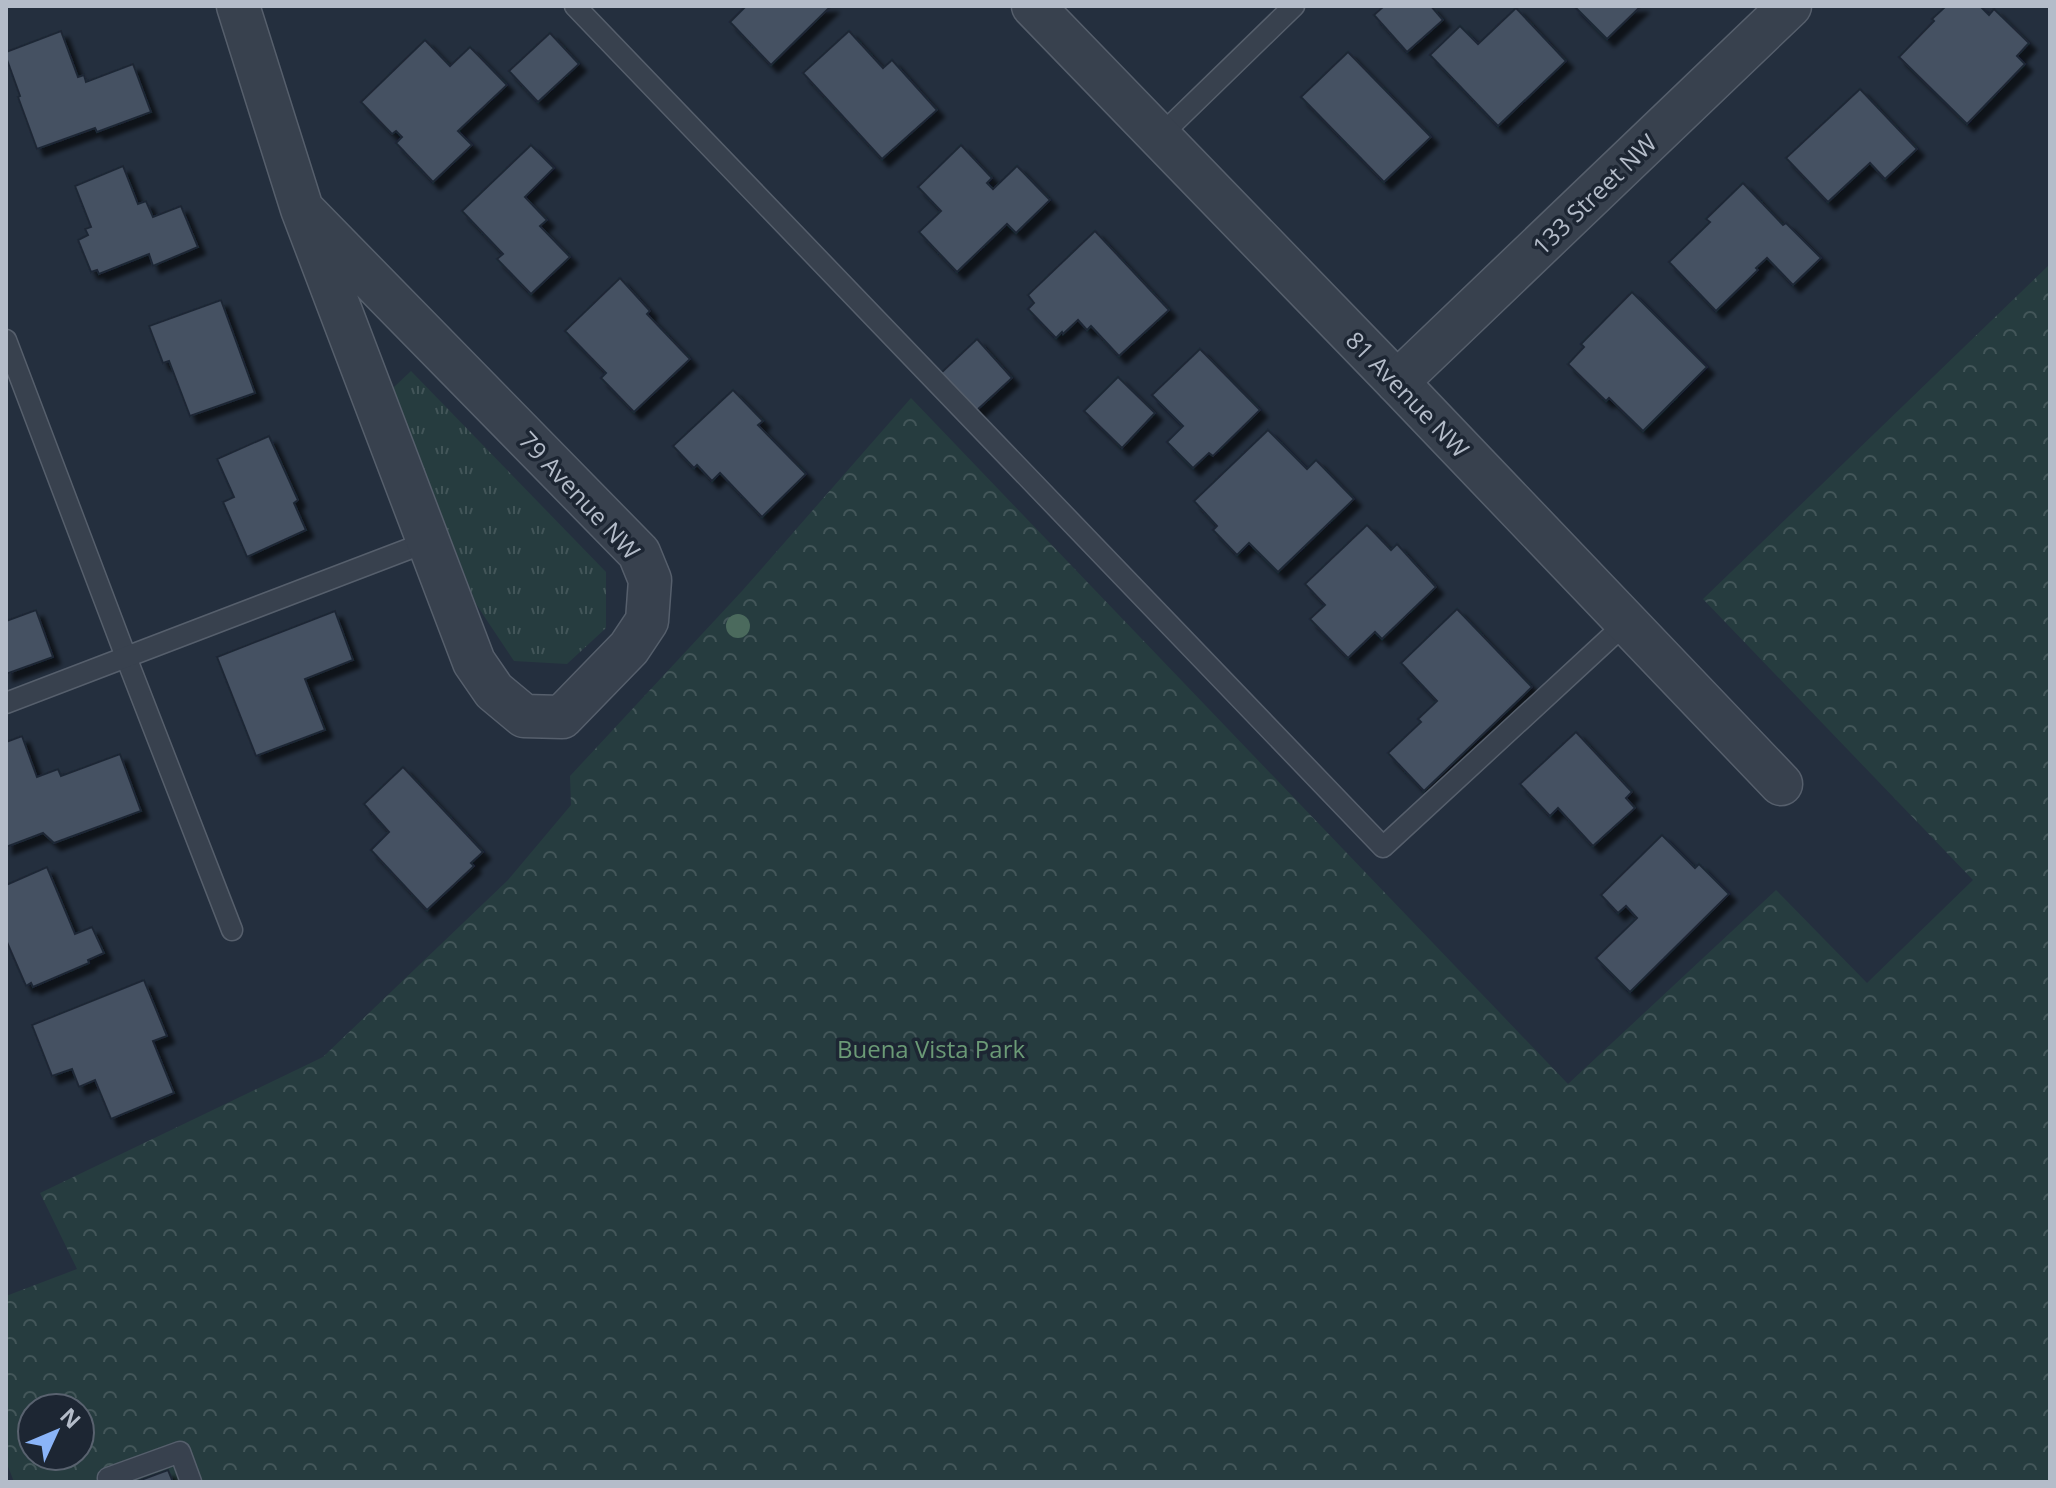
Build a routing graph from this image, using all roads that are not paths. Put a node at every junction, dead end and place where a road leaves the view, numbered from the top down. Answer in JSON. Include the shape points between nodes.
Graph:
{"nodes":[{"id":1,"x":238,"y":6,"type":"edge"},
{"id":2,"x":575,"y":6,"type":"edge"},
{"id":3,"x":1033,"y":6,"type":"edge"},
{"id":4,"x":1294,"y":6,"type":"edge"},
{"id":5,"x":1790,"y":6,"type":"edge"},
{"id":6,"x":1159,"y":137,"type":"junction"},
{"id":7,"x":302,"y":209,"type":"junction"},
{"id":8,"x":6,"y":340,"type":"edge"},
{"id":9,"x":1397,"y":382,"type":"junction"},
{"id":10,"x":427,"y":542,"type":"junction"},
{"id":11,"x":1626,"y":623,"type":"junction"},
{"id":12,"x":126,"y":657,"type":"junction"},
{"id":13,"x":6,"y":703,"type":"edge"},
{"id":14,"x":1781,"y":784,"type":"dead end"},
{"id":15,"x":232,"y":930,"type":"dead end"},
{"id":16,"x":109,"y":1482,"type":"edge"},
{"id":17,"x":191,"y":1482,"type":"edge"}],
"edges":[{"from":1,"to":7,"type":"street","name":"79 Avenue NW"},
{"from":2,"to":11,"type":"lane","via":[[1383,847]]},
{"from":3,"to":6,"type":"street","name":"81 Avenue NW"},
{"from":4,"to":6,"type":"lane"},
{"from":5,"to":9,"type":"street","name":"133 Street NW"},
{"from":6,"to":9,"type":"street","name":"81 Avenue NW"},
{"from":7,"to":10,"type":"street","name":"79 Avenue NW"},
{"from":7,"to":10,"type":"street","name":"79 Avenue NW","via":[[639,553],[650,580],[647,621],[629,648],[562,717],[524,716],[494,691],[474,662]]},
{"from":8,"to":12,"type":"lane"},
{"from":9,"to":11,"type":"street","name":"81 Avenue NW"},
{"from":10,"to":12,"type":"lane"},
{"from":11,"to":14,"type":"street","name":"81 Avenue NW"},
{"from":12,"to":13,"type":"lane"},
{"from":12,"to":15,"type":"lane"},
{"from":16,"to":17,"type":"lane","via":[[108,1478],[180,1452]]}]}
